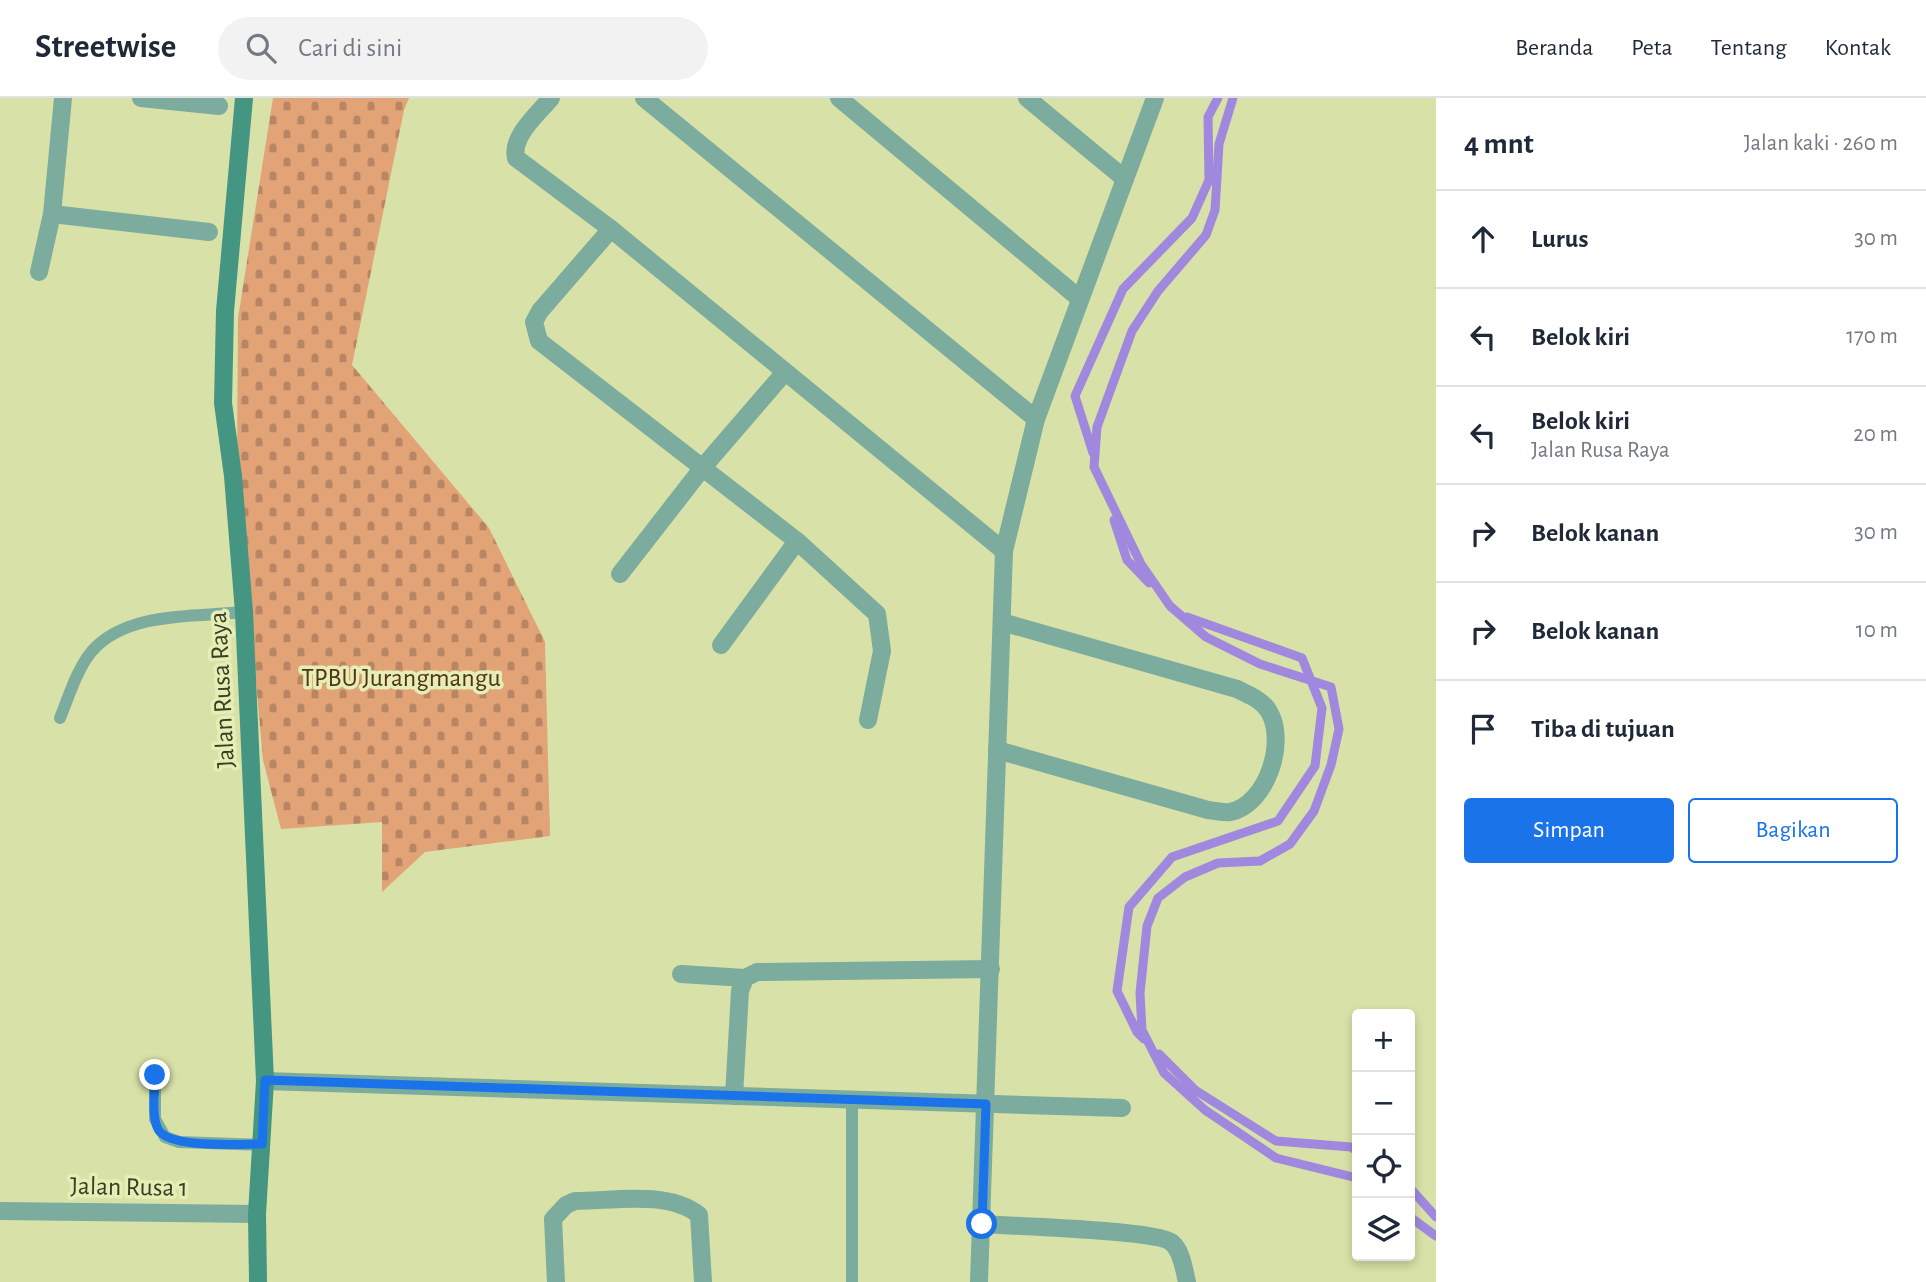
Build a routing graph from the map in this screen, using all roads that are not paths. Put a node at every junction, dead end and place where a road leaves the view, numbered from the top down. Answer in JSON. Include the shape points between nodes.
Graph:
{"nodes":[{"id":1,"x":63,"y":98,"type":"edge"},
{"id":2,"x":141,"y":98,"type":"edge"},
{"id":3,"x":244,"y":98,"type":"edge"},
{"id":4,"x":551,"y":98,"type":"edge"},
{"id":5,"x":644,"y":98,"type":"edge"},
{"id":6,"x":839,"y":98,"type":"edge"},
{"id":7,"x":1027,"y":98,"type":"edge"},
{"id":8,"x":1155,"y":98,"type":"edge"},
{"id":9,"x":219,"y":106,"type":"dead end"},
{"id":10,"x":1125,"y":179,"type":"junction"},
{"id":11,"x":52,"y":214,"type":"junction"},
{"id":12,"x":611,"y":229,"type":"junction"},
{"id":13,"x":209,"y":232,"type":"dead end"},
{"id":14,"x":39,"y":272,"type":"dead end"},
{"id":15,"x":1080,"y":299,"type":"junction"},
{"id":16,"x":785,"y":372,"type":"junction"},
{"id":17,"x":1036,"y":419,"type":"junction"},
{"id":18,"x":704,"y":466,"type":"junction"},
{"id":19,"x":797,"y":541,"type":"junction"},
{"id":20,"x":1004,"y":551,"type":"junction"},
{"id":21,"x":620,"y":574,"type":"dead end"},
{"id":22,"x":244,"y":612,"type":"junction"},
{"id":23,"x":1002,"y":622,"type":"junction"},
{"id":24,"x":721,"y":645,"type":"dead end"},
{"id":25,"x":60,"y":718,"type":"dead end"},
{"id":26,"x":868,"y":720,"type":"dead end"},
{"id":27,"x":998,"y":750,"type":"junction"},
{"id":28,"x":990,"y":969,"type":"junction"},
{"id":29,"x":681,"y":974,"type":"dead end"},
{"id":30,"x":745,"y":978,"type":"junction"},
{"id":31,"x":155,"y":1075,"type":"dead end"},
{"id":32,"x":265,"y":1080,"type":"junction"},
{"id":33,"x":734,"y":1096,"type":"junction"},
{"id":34,"x":852,"y":1100,"type":"junction"},
{"id":35,"x":986,"y":1104,"type":"junction"},
{"id":36,"x":1122,"y":1108,"type":"dead end"},
{"id":37,"x":262,"y":1144,"type":"junction"},
{"id":38,"x":0,"y":1211,"type":"edge"},
{"id":39,"x":257,"y":1214,"type":"junction"},
{"id":40,"x":982,"y":1224,"type":"junction"},
{"id":41,"x":258,"y":1282,"type":"edge"},
{"id":42,"x":556,"y":1282,"type":"edge"},
{"id":43,"x":703,"y":1282,"type":"edge"},
{"id":44,"x":852,"y":1282,"type":"edge"},
{"id":45,"x":979,"y":1282,"type":"edge"},
{"id":46,"x":1187,"y":1282,"type":"edge"}],
"edges":[{"from":1,"to":11,"type":"street"},
{"from":2,"to":9,"type":"street"},
{"from":3,"to":22,"type":"street","name":"Jalan Rusa Raya","via":[[225,311],[223,403]]},
{"from":4,"to":12,"type":"street","via":[[519,137],[514,147],[516,158]]},
{"from":5,"to":17,"type":"street"},
{"from":6,"to":15,"type":"street"},
{"from":7,"to":10,"type":"street"},
{"from":8,"to":10,"type":"street"},
{"from":10,"to":15,"type":"street"},
{"from":11,"to":13,"type":"street"},
{"from":11,"to":14,"type":"street"},
{"from":12,"to":16,"type":"street"},
{"from":12,"to":18,"type":"street","via":[[540,311],[534,322],[536,334],[539,341]]},
{"from":15,"to":17,"type":"street"},
{"from":16,"to":18,"type":"street"},
{"from":16,"to":20,"type":"street"},
{"from":17,"to":20,"type":"street"},
{"from":18,"to":19,"type":"street"},
{"from":18,"to":21,"type":"street"},
{"from":19,"to":24,"type":"street"},
{"from":19,"to":26,"type":"street","via":[[877,614],[882,651]]},
{"from":20,"to":23,"type":"street"},
{"from":22,"to":25,"type":"lane","via":[[117,629],[92,651]]},
{"from":22,"to":32,"type":"street","name":"Jalan Rusa Raya"},
{"from":23,"to":27,"type":"street"},
{"from":23,"to":27,"type":"street","via":[[1237,689],[1269,711],[1275,745],[1263,787],[1245,806],[1230,812],[1208,810]]},
{"from":27,"to":28,"type":"street"},
{"from":28,"to":30,"type":"street","via":[[757,972]]},
{"from":28,"to":35,"type":"street"},
{"from":29,"to":30,"type":"street"},
{"from":30,"to":33,"type":"street","via":[[740,991]]},
{"from":31,"to":37,"type":"lane","via":[[155,1119],[165,1137],[179,1142]]},
{"from":32,"to":33,"type":"street"},
{"from":32,"to":37,"type":"street","name":"Jalan Rusa Raya"},
{"from":33,"to":34,"type":"street"},
{"from":34,"to":35,"type":"street"},
{"from":34,"to":44,"type":"lane"},
{"from":35,"to":36,"type":"street"},
{"from":35,"to":40,"type":"street"},
{"from":37,"to":39,"type":"street","name":"Jalan Rusa Raya"},
{"from":38,"to":39,"type":"street","name":"Jalan Rusa 1"},
{"from":39,"to":41,"type":"street","name":"Jalan Rusa Raya"},
{"from":40,"to":45,"type":"street"},
{"from":40,"to":46,"type":"street","via":[[1164,1239],[1179,1253]]},
{"from":42,"to":43,"type":"street","via":[[553,1219],[566,1205],[575,1201],[670,1201],[699,1214]]}]}
